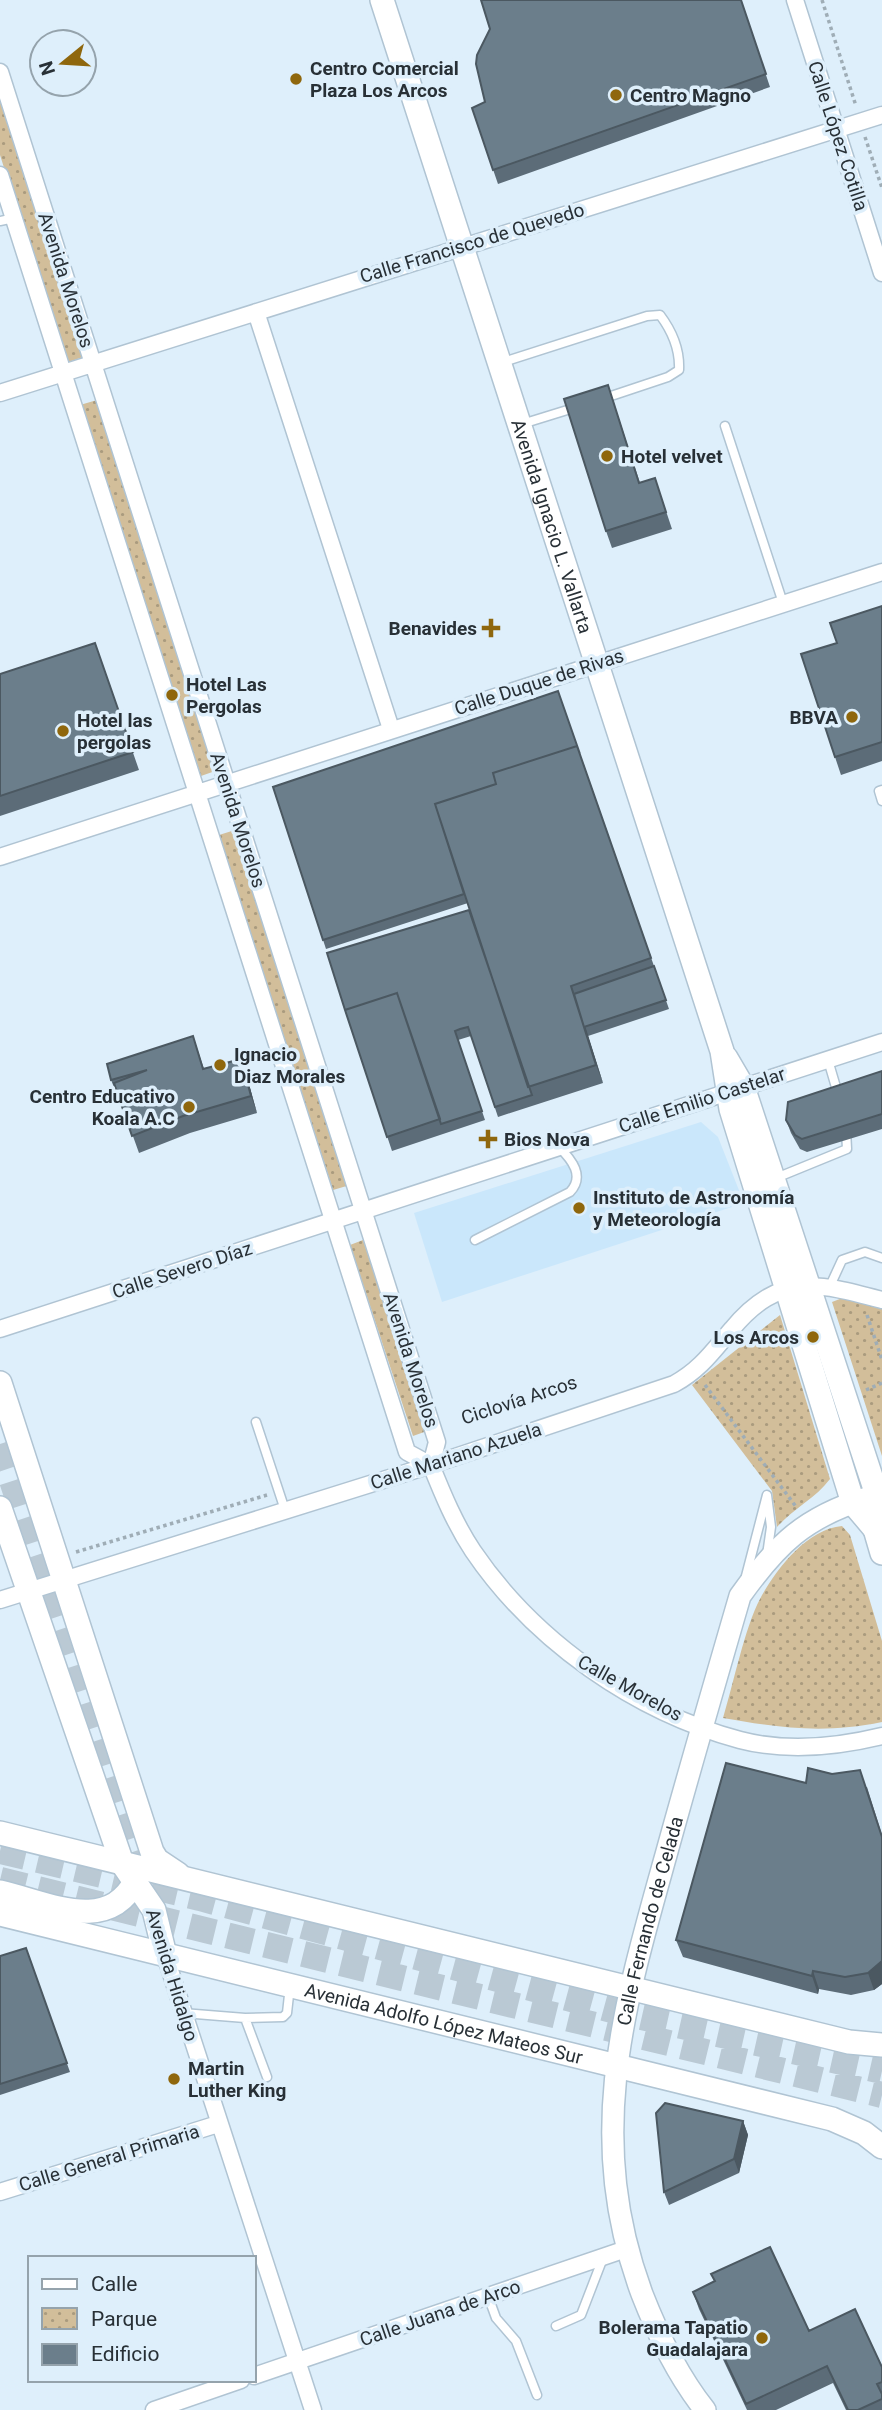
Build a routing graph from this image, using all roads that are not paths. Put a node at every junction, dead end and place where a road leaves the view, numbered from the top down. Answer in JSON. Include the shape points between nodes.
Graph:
{"nodes":[{"id":1,"x":382,"y":0,"type":"edge"},
{"id":2,"x":794,"y":0,"type":"edge"},
{"id":3,"x":0,"y":72,"type":"edge"},
{"id":4,"x":882,"y":115,"type":"edge"},
{"id":5,"x":836,"y":130,"type":"junction"},
{"id":6,"x":0,"y":175,"type":"edge"},
{"id":7,"x":7,"y":220,"type":"edge"},
{"id":8,"x":461,"y":245,"type":"junction"},
{"id":9,"x":882,"y":273,"type":"edge"},
{"id":10,"x":256,"y":312,"type":"junction"},
{"id":11,"x":93,"y":363,"type":"junction"},
{"id":12,"x":500,"y":363,"type":"junction"},
{"id":13,"x":63,"y":372,"type":"junction"},
{"id":14,"x":0,"y":393,"type":"edge"},
{"id":15,"x":594,"y":402,"type":"edge"},
{"id":16,"x":581,"y":406,"type":"edge"},
{"id":17,"x":520,"y":425,"type":"junction"},
{"id":18,"x":725,"y":426,"type":"dead end"},
{"id":19,"x":882,"y":572,"type":"edge"},
{"id":20,"x":783,"y":603,"type":"junction"},
{"id":21,"x":597,"y":664,"type":"junction"},
{"id":22,"x":391,"y":729,"type":"junction"},
{"id":23,"x":226,"y":782,"type":"junction"},
{"id":24,"x":882,"y":790,"type":"edge"},
{"id":25,"x":197,"y":792,"type":"junction"},
{"id":26,"x":882,"y":801,"type":"edge"},
{"id":27,"x":0,"y":856,"type":"edge"},
{"id":28,"x":882,"y":1042,"type":"edge"},
{"id":29,"x":828,"y":1060,"type":"junction"},
{"id":30,"x":735,"y":1090,"type":"junction"},
{"id":31,"x":839,"y":1101,"type":"edge"},
{"id":32,"x":842,"y":1114,"type":"edge"},
{"id":33,"x":559,"y":1147,"type":"junction"},
{"id":34,"x":773,"y":1179,"type":"junction"},
{"id":35,"x":363,"y":1211,"type":"junction"},
{"id":36,"x":334,"y":1221,"type":"junction"},
{"id":37,"x":475,"y":1240,"type":"dead end"},
{"id":38,"x":882,"y":1258,"type":"edge"},
{"id":39,"x":807,"y":1284,"type":"junction"},
{"id":40,"x":831,"y":1286,"type":"junction"},
{"id":41,"x":785,"y":1289,"type":"junction"},
{"id":42,"x":882,"y":1300,"type":"edge"},
{"id":43,"x":0,"y":1329,"type":"edge"},
{"id":44,"x":0,"y":1383,"type":"edge"},
{"id":45,"x":256,"y":1422,"type":"dead end"},
{"id":46,"x":431,"y":1465,"type":"junction"},
{"id":47,"x":880,"y":1495,"type":"edge"},
{"id":48,"x":853,"y":1503,"type":"junction"},
{"id":49,"x":0,"y":1508,"type":"edge"},
{"id":50,"x":285,"y":1510,"type":"junction"},
{"id":51,"x":875,"y":1530,"type":"junction"},
{"id":52,"x":882,"y":1553,"type":"edge"},
{"id":53,"x":766,"y":1559,"type":"junction"},
{"id":54,"x":60,"y":1568,"type":"junction"},
{"id":55,"x":27,"y":1591,"type":"junction"},
{"id":56,"x":740,"y":1596,"type":"junction"},
{"id":57,"x":0,"y":1600,"type":"edge"},
{"id":58,"x":702,"y":1727,"type":"junction"},
{"id":59,"x":882,"y":1737,"type":"edge"},
{"id":60,"x":0,"y":1833,"type":"edge"},
{"id":61,"x":129,"y":1872,"type":"junction"},
{"id":62,"x":187,"y":1879,"type":"junction"},
{"id":63,"x":0,"y":1892,"type":"edge"},
{"id":64,"x":0,"y":1914,"type":"edge"},
{"id":65,"x":165,"y":1955,"type":"junction"},
{"id":66,"x":290,"y":1985,"type":"junction"},
{"id":67,"x":629,"y":1988,"type":"junction"},
{"id":68,"x":183,"y":2013,"type":"junction"},
{"id":69,"x":245,"y":2018,"type":"junction"},
{"id":70,"x":882,"y":2045,"type":"edge"},
{"id":71,"x":615,"y":2065,"type":"junction"},
{"id":72,"x":267,"y":2077,"type":"dead end"},
{"id":73,"x":218,"y":2124,"type":"junction"},
{"id":74,"x":882,"y":2147,"type":"edge"},
{"id":75,"x":0,"y":2192,"type":"edge"},
{"id":76,"x":626,"y":2249,"type":"junction"},
{"id":77,"x":604,"y":2257,"type":"junction"},
{"id":78,"x":488,"y":2296,"type":"junction"},
{"id":79,"x":556,"y":2326,"type":"dead end"},
{"id":80,"x":297,"y":2361,"type":"junction"},
{"id":81,"x":256,"y":2375,"type":"edge"},
{"id":82,"x":235,"y":2382,"type":"edge"},
{"id":83,"x":537,"y":2395,"type":"dead end"},
{"id":84,"x":154,"y":2410,"type":"edge"},
{"id":85,"x":313,"y":2410,"type":"edge"},
{"id":86,"x":705,"y":2410,"type":"edge"}],
"edges":[{"from":1,"to":8,"type":"main road","name":"Avenida Ignacio L. Vallarta"},
{"from":2,"to":5,"type":"street","name":"Calle López Cotilla"},
{"from":3,"to":11,"type":"street","name":"Avenida Morelos"},
{"from":4,"to":5,"type":"street","name":"Calle Francisco de Quevedo"},
{"from":5,"to":8,"type":"street","name":"Calle Francisco de Quevedo"},
{"from":5,"to":9,"type":"street","name":"Calle López Cotilla"},
{"from":6,"to":7,"type":"street","name":"Avenida Morelos"},
{"from":7,"to":13,"type":"street","name":"Avenida Morelos"},
{"from":8,"to":10,"type":"street","name":"Calle Francisco de Quevedo"},
{"from":8,"to":12,"type":"main road","name":"Avenida Ignacio L. Vallarta"},
{"from":10,"to":11,"type":"street","name":"Calle Francisco de Quevedo"},
{"from":10,"to":22,"type":"street"},
{"from":11,"to":13,"type":"street","name":"Calle Francisco de Quevedo"},
{"from":11,"to":23,"type":"street","name":"Avenida Morelos"},
{"from":12,"to":15,"type":"lane","via":[[660,315],[680,356],[679,370]]},
{"from":12,"to":17,"type":"main road","name":"Avenida Ignacio L. Vallarta"},
{"from":13,"to":14,"type":"street","name":"Calle Francisco de Quevedo"},
{"from":13,"to":25,"type":"street","name":"Avenida Morelos"},
{"from":16,"to":17,"type":"lane"},
{"from":17,"to":21,"type":"main road","name":"Avenida Ignacio L. Vallarta"},
{"from":18,"to":20,"type":"lane"},
{"from":19,"to":20,"type":"street","name":"Calle Duque de Rivas"},
{"from":20,"to":21,"type":"street","name":"Calle Duque de Rivas"},
{"from":21,"to":22,"type":"street","name":"Calle Duque de Rivas"},
{"from":21,"to":30,"type":"main road","name":"Avenida Ignacio L. Vallarta"},
{"from":22,"to":23,"type":"street","name":"Calle Duque de Rivas"},
{"from":23,"to":25,"type":"street","name":"Calle Duque de Rivas"},
{"from":23,"to":35,"type":"street","name":"Avenida Morelos"},
{"from":24,"to":26,"type":"lane"},
{"from":25,"to":27,"type":"street","name":"Calle Duque de Rivas"},
{"from":25,"to":36,"type":"street","name":"Avenida Morelos"},
{"from":28,"to":29,"type":"street","name":"Calle Emilio Castelar"},
{"from":29,"to":30,"type":"street","name":"Calle Emilio Castelar"},
{"from":29,"to":31,"type":"lane"},
{"from":30,"to":33,"type":"street","name":"Calle Emilio Castelar"},
{"from":30,"to":34,"type":"main road","name":"Avenida Ignacio L. Vallarta"},
{"from":30,"to":41,"type":"main road","name":"Avenida Ignacio L. Vallarta"},
{"from":32,"to":34,"type":"lane","via":[[847,1149]]},
{"from":33,"to":35,"type":"street","name":"Calle Emilio Castelar"},
{"from":33,"to":37,"type":"lane","via":[[570,1158],[576,1186]]},
{"from":34,"to":39,"type":"main road","name":"Avenida Ignacio L. Vallarta"},
{"from":35,"to":36,"type":"street","name":"Calle Severo Díaz"},
{"from":35,"to":46,"type":"street","name":"Avenida Morelos","via":[[437,1442]]},
{"from":36,"to":43,"type":"street","name":"Calle Severo Díaz"},
{"from":36,"to":46,"type":"street","name":"Avenida Morelos","via":[[407,1452]]},
{"from":38,"to":40,"type":"lane","via":[[865,1252],[842,1260]]},
{"from":39,"to":40,"type":"street","name":"Calle Mariano Azuela"},
{"from":39,"to":41,"type":"street","name":"Calle Mariano Azuela"},
{"from":39,"to":47,"type":"main road","name":"Avenida Ignacio L. Vallarta"},
{"from":40,"to":42,"type":"street","name":"Calle Mariano Azuela"},
{"from":41,"to":46,"type":"street","name":"Calle Mariano Azuela","via":[[748,1311],[695,1373],[674,1384]]},
{"from":41,"to":48,"type":"main road","name":"Avenida Ignacio L. Vallarta"},
{"from":44,"to":54,"type":"main road"},
{"from":45,"to":50,"type":"lane"},
{"from":46,"to":50,"type":"street","name":"Calle Mariano Azuela"},
{"from":46,"to":58,"type":"street","name":"Calle Morelos","via":[[447,1507],[472,1550],[533,1623],[608,1680]]},
{"from":47,"to":48,"type":"street","name":"Calle Fernando de Celada"},
{"from":47,"to":51,"type":"main road","name":"Avenida Ignacio L. Vallarta"},
{"from":48,"to":51,"type":"main road","name":"Avenida Ignacio L. Vallarta"},
{"from":48,"to":53,"type":"street","name":"Calle Fernando de Celada","via":[[808,1522]]},
{"from":49,"to":55,"type":"main road","name":"Avenida Hidalgo"},
{"from":50,"to":54,"type":"street","name":"Calle Mariano Azuela"},
{"from":51,"to":52,"type":"main road","name":"Avenida Ignacio L. Vallarta"},
{"from":53,"to":56,"type":"street","name":"Calle Fernando de Celada"},
{"from":53,"to":56,"type":"lane","via":[[771,1527],[767,1495]]},
{"from":54,"to":55,"type":"street","name":"Calle Mariano Azuela"},
{"from":54,"to":62,"type":"main road","via":[[152,1852]]},
{"from":55,"to":57,"type":"street","name":"Calle Mariano Azuela"},
{"from":55,"to":61,"type":"main road","name":"Avenida Hidalgo"},
{"from":56,"to":58,"type":"street","name":"Calle Fernando de Celada"},
{"from":58,"to":59,"type":"street","name":"Calle Morelos","via":[[742,1740],[779,1745],[820,1747]]},
{"from":58,"to":67,"type":"street","name":"Calle Fernando de Celada"},
{"from":60,"to":61,"type":"main road"},
{"from":61,"to":62,"type":"main road"},
{"from":61,"to":63,"type":"main road","via":[[128,1896],[115,1907],[95,1913]]},
{"from":61,"to":65,"type":"main road","name":"Avenida Hidalgo","via":[[154,1910]]},
{"from":62,"to":67,"type":"main road"},
{"from":64,"to":65,"type":"main road","name":"Avenida Adolfo López Mateos Sur"},
{"from":65,"to":66,"type":"main road","name":"Avenida Adolfo López Mateos Sur"},
{"from":65,"to":68,"type":"street","name":"Avenida Hidalgo"},
{"from":66,"to":69,"type":"lane","via":[[283,2017]]},
{"from":66,"to":71,"type":"main road","name":"Avenida Adolfo López Mateos Sur"},
{"from":67,"to":70,"type":"main road","via":[[849,2042]]},
{"from":67,"to":71,"type":"street","name":"Calle Fernando de Celada"},
{"from":68,"to":69,"type":"lane"},
{"from":68,"to":73,"type":"street","name":"Avenida Hidalgo"},
{"from":69,"to":72,"type":"lane"},
{"from":71,"to":74,"type":"main road","name":"Avenida Adolfo López Mateos Sur","via":[[832,2119]]},
{"from":71,"to":76,"type":"street","name":"Calle Fernando de Celada","via":[[612,2152]]},
{"from":73,"to":75,"type":"street","name":"Calle General Primaria"},
{"from":73,"to":80,"type":"street","name":"Avenida Hidalgo"},
{"from":76,"to":77,"type":"street","name":"Calle Juana de Arco"},
{"from":76,"to":86,"type":"street","name":"Calle Fernando de Celada","via":[[656,2332]]},
{"from":77,"to":78,"type":"street","name":"Calle Juana de Arco"},
{"from":77,"to":79,"type":"lane","via":[[581,2315]]},
{"from":78,"to":80,"type":"street","name":"Calle Juana de Arco"},
{"from":78,"to":83,"type":"lane","via":[[496,2318],[516,2341]]},
{"from":80,"to":81,"type":"street","name":"Calle Juana de Arco"},
{"from":80,"to":85,"type":"street","name":"Avenida Hidalgo"},
{"from":82,"to":84,"type":"street"}]}
